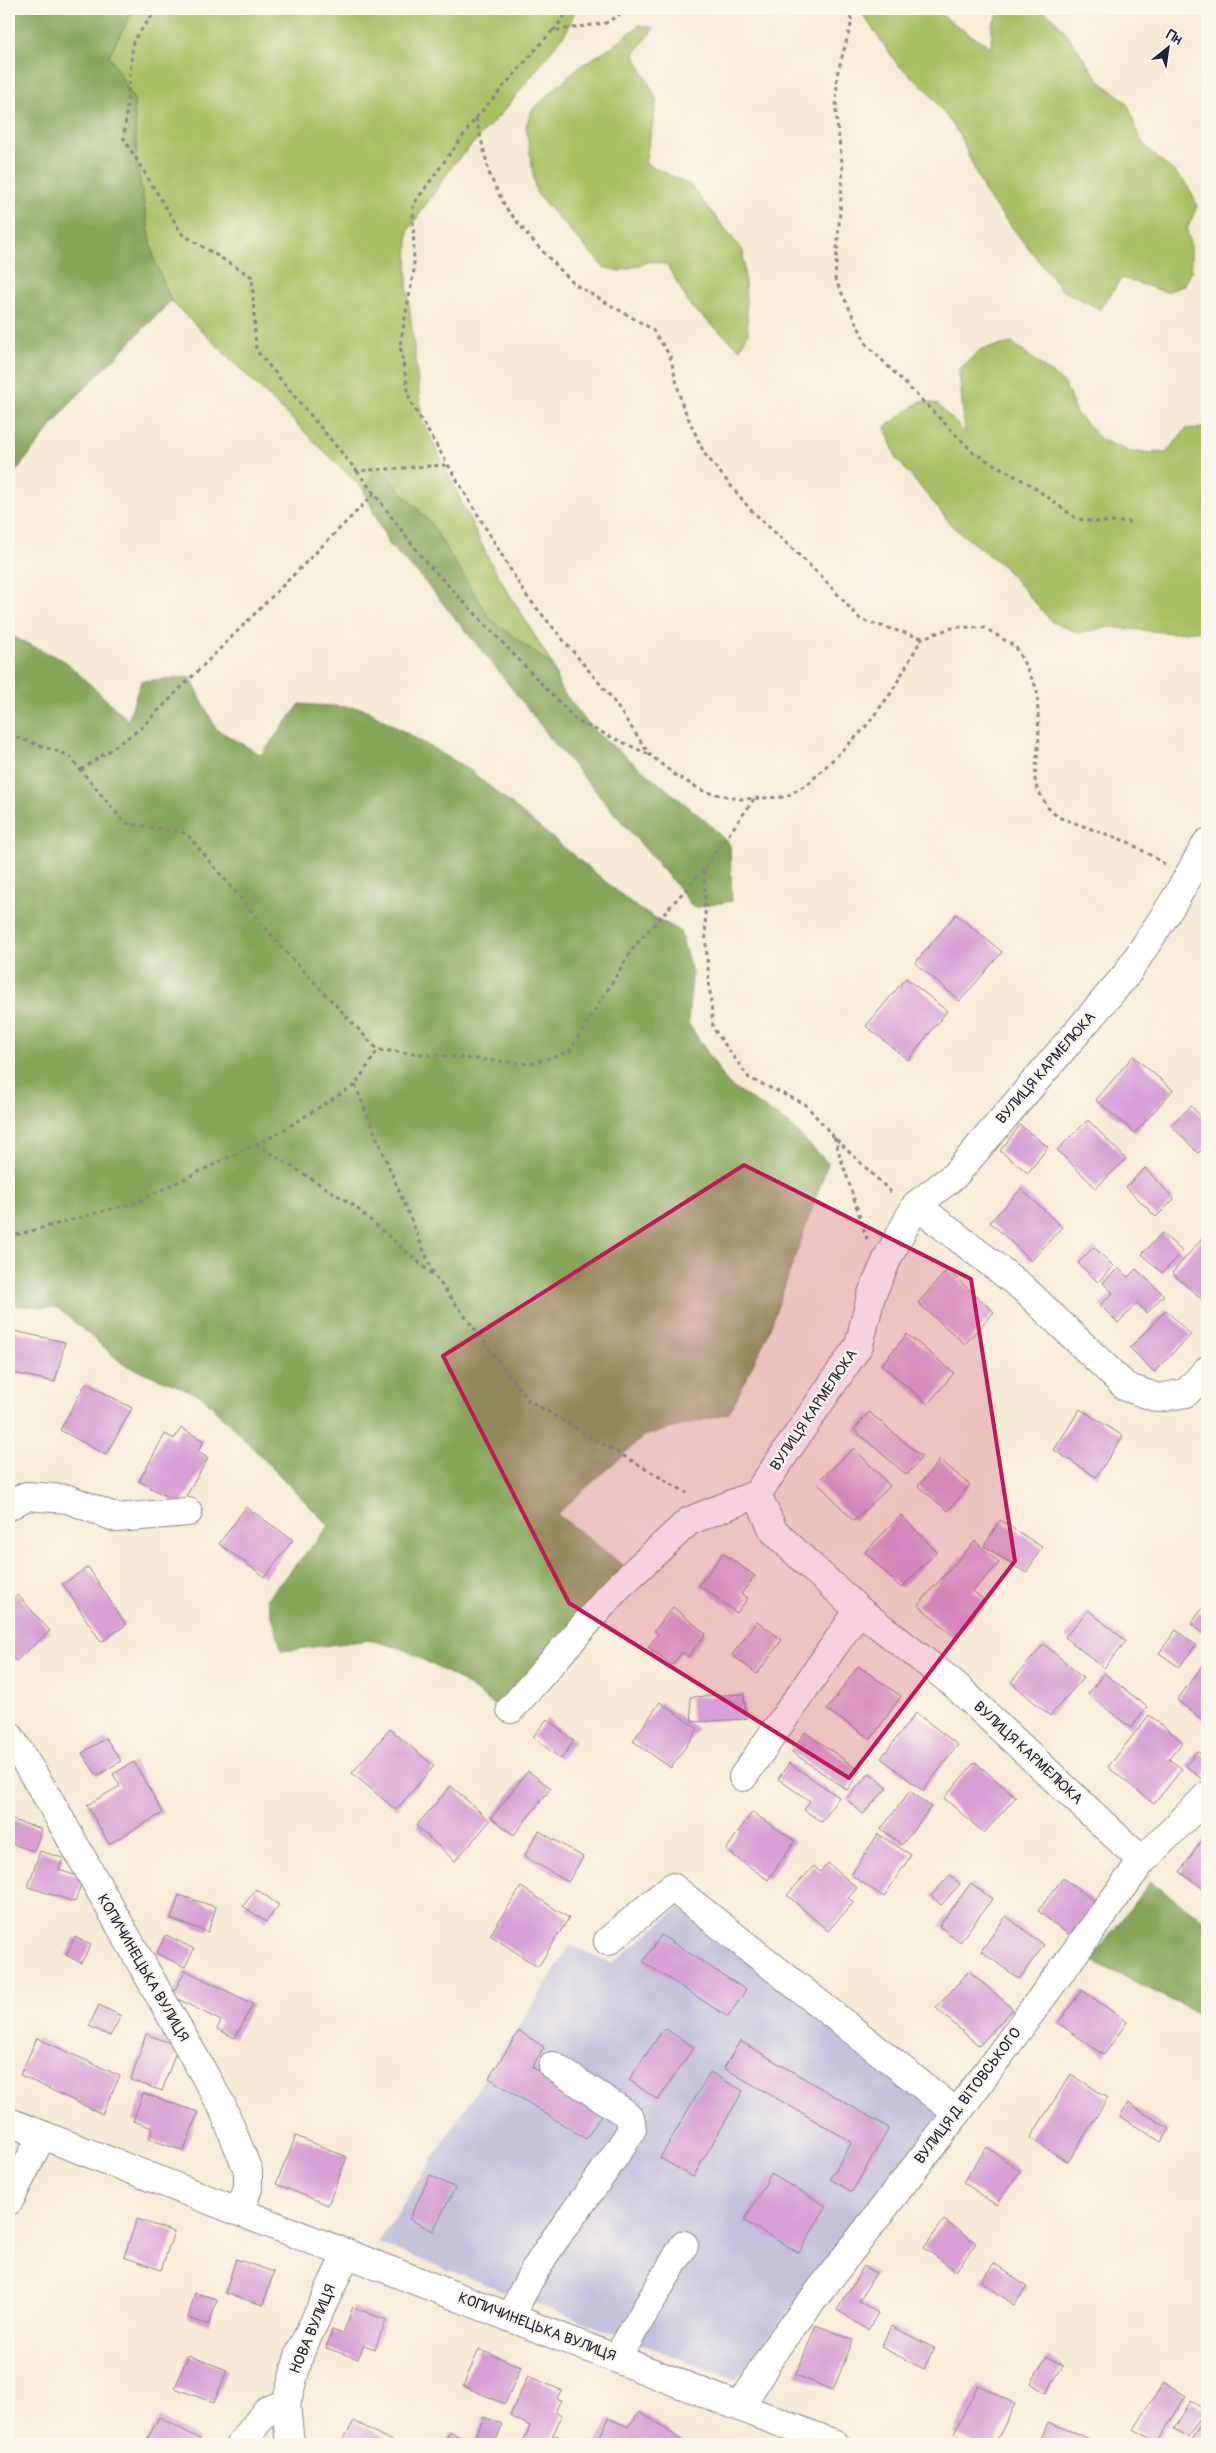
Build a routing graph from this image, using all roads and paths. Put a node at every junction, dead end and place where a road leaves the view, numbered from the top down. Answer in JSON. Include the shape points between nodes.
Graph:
{"nodes":[{"id":1,"x":157,"y":9,"type":"edge"},
{"id":2,"x":570,"y":9,"type":"edge"},
{"id":3,"x":628,"y":9,"type":"edge"},
{"id":4,"x":847,"y":9,"type":"edge"},
{"id":5,"x":552,"y":31,"type":"junction"},
{"id":6,"x":476,"y":118,"type":"junction"},
{"id":7,"x":446,"y":465,"type":"junction"},
{"id":8,"x":356,"y":471,"type":"junction"},
{"id":9,"x":374,"y":494,"type":"junction"},
{"id":10,"x":1130,"y":522,"type":"dead end"},
{"id":11,"x":922,"y":638,"type":"junction"},
{"id":12,"x":9,"y":735,"type":"edge"},
{"id":13,"x":650,"y":756,"type":"junction"},
{"id":14,"x":81,"y":770,"type":"junction"},
{"id":15,"x":755,"y":798,"type":"junction"},
{"id":16,"x":1207,"y":844,"type":"edge"},
{"id":17,"x":704,"y":869,"type":"junction"},
{"id":18,"x":1188,"y":878,"type":"junction"},
{"id":19,"x":378,"y":1050,"type":"junction"},
{"id":20,"x":355,"y":1085,"type":"junction"},
{"id":21,"x":834,"y":1136,"type":"junction"},
{"id":22,"x":256,"y":1144,"type":"junction"},
{"id":23,"x":889,"y":1192,"type":"dead end"},
{"id":24,"x":916,"y":1205,"type":"junction"},
{"id":25,"x":9,"y":1232,"type":"edge"},
{"id":26,"x":868,"y":1245,"type":"dead end"},
{"id":27,"x":434,"y":1276,"type":"junction"},
{"id":28,"x":1207,"y":1370,"type":"edge"},
{"id":29,"x":757,"y":1494,"type":"junction"},
{"id":30,"x":9,"y":1506,"type":"edge"},
{"id":31,"x":715,"y":1511,"type":"junction"},
{"id":32,"x":188,"y":1512,"type":"dead end"},
{"id":33,"x":859,"y":1610,"type":"junction"},
{"id":34,"x":511,"y":1709,"type":"dead end"},
{"id":35,"x":9,"y":1735,"type":"edge"},
{"id":36,"x":743,"y":1778,"type":"dead end"},
{"id":37,"x":1207,"y":1796,"type":"edge"},
{"id":38,"x":1142,"y":1861,"type":"junction"},
{"id":39,"x":608,"y":1941,"type":"dead end"},
{"id":40,"x":553,"y":2066,"type":"dead end"},
{"id":41,"x":957,"y":2113,"type":"junction"},
{"id":42,"x":9,"y":2122,"type":"edge"},
{"id":43,"x":42,"y":2135,"type":"junction"},
{"id":44,"x":9,"y":2201,"type":"edge"},
{"id":45,"x":240,"y":2211,"type":"junction"},
{"id":46,"x":684,"y":2245,"type":"dead end"},
{"id":47,"x":348,"y":2253,"type":"junction"},
{"id":48,"x":511,"y":2318,"type":"junction"},
{"id":49,"x":617,"y":2358,"type":"junction"},
{"id":50,"x":286,"y":2404,"type":"junction"},
{"id":51,"x":741,"y":2406,"type":"junction"},
{"id":52,"x":241,"y":2444,"type":"edge"},
{"id":53,"x":290,"y":2444,"type":"edge"},
{"id":54,"x":835,"y":2444,"type":"edge"}],
"edges":[{"from":1,"to":8,"type":"path","via":[[133,41],[124,139],[182,234],[252,278],[256,350]]},
{"from":2,"to":5,"type":"path"},
{"from":3,"to":5,"type":"path","via":[[606,23]]},
{"from":4,"to":10,"type":"path","via":[[852,21],[837,75],[836,116],[843,170],[835,279],[867,344],[974,453],[1031,485],[1077,519]]},
{"from":5,"to":6,"type":"path"},
{"from":6,"to":7,"type":"path","via":[[413,204],[414,270],[400,345],[410,402]]},
{"from":6,"to":11,"type":"path","via":[[490,176],[506,208],[574,284],[652,328],[670,356],[682,404],[704,453],[750,509],[861,620]]},
{"from":7,"to":8,"type":"path"},
{"from":7,"to":13,"type":"path","via":[[525,594],[610,696]]},
{"from":8,"to":9,"type":"path"},
{"from":9,"to":13,"type":"path","via":[[424,560],[577,721]]},
{"from":9,"to":14,"type":"path","via":[[140,729]]},
{"from":11,"to":15,"type":"path","via":[[891,693],[863,730],[809,783],[785,798]]},
{"from":11,"to":18,"type":"path","via":[[955,627],[985,628],[1016,647],[1037,689],[1039,738],[1035,778],[1037,789],[1049,809],[1058,817],[1128,842]]},
{"from":12,"to":14,"type":"path","via":[[68,755]]},
{"from":13,"to":15,"type":"path","via":[[705,792],[741,799]]},
{"from":14,"to":19,"type":"path","via":[[125,823],[186,834],[283,949]]},
{"from":15,"to":17,"type":"path"},
{"from":16,"to":18,"type":"street","name":"ВУЛИЦЯ КАРМЕЛЮКА"},
{"from":17,"to":19,"type":"path","via":[[634,947],[570,1052],[530,1064]]},
{"from":17,"to":21,"type":"path","via":[[713,1028],[749,1078],[805,1104]]},
{"from":18,"to":24,"type":"street","name":"ВУЛИЦЯ КАРМЕЛЮКА","via":[[1126,975],[954,1176]]},
{"from":19,"to":20,"type":"path"},
{"from":20,"to":22,"type":"path"},
{"from":20,"to":27,"type":"path"},
{"from":21,"to":23,"type":"path"},
{"from":21,"to":26,"type":"path"},
{"from":22,"to":25,"type":"path","via":[[134,1203],[16,1235]]},
{"from":22,"to":27,"type":"path","via":[[353,1204]]},
{"from":24,"to":28,"type":"street","via":[[1023,1288],[1126,1387],[1158,1398],[1186,1393]]},
{"from":24,"to":29,"type":"street","name":"ВУЛИЦЯ КАРМЕЛЮКА","via":[[871,1296],[859,1345]]},
{"from":27,"to":31,"type":"path","via":[[528,1400]]},
{"from":29,"to":31,"type":"street"},
{"from":29,"to":33,"type":"street","name":"ВУЛИЦЯ КАРМЕЛЮКА","via":[[773,1530]]},
{"from":30,"to":32,"type":"street","via":[[26,1496],[68,1499],[117,1518]]},
{"from":31,"to":34,"type":"street","via":[[690,1521],[617,1588]]},
{"from":33,"to":36,"type":"street"},
{"from":33,"to":38,"type":"street","name":"ВУЛИЦЯ КАРМЕЛЮКА","via":[[954,1684]]},
{"from":35,"to":45,"type":"street","name":"КОПИЧИНЕЦЬКА ВУЛИЦЯ","via":[[222,2106],[248,2171],[248,2188]]},
{"from":37,"to":38,"type":"street","name":"ВУЛИЦЯ Д. ВІТОВСЬКОГО"},
{"from":38,"to":41,"type":"street","name":"ВУЛИЦЯ Д. ВІТОВСЬКОГО"},
{"from":39,"to":41,"type":"street","via":[[672,1887]]},
{"from":40,"to":48,"type":"street","via":[[625,2113],[632,2128],[538,2263],[522,2289]]},
{"from":41,"to":51,"type":"street","name":"ВУЛИЦЯ Д. ВІТОВСЬКОГО","via":[[776,2346]]},
{"from":42,"to":43,"type":"street","name":"КОПИЧИНЕЦЬКА ВУЛИЦЯ"},
{"from":43,"to":44,"type":"street"},
{"from":43,"to":45,"type":"street","name":"КОПИЧИНЕЦЬКА ВУЛИЦЯ"},
{"from":45,"to":47,"type":"street","name":"КОПИЧИНЕЦЬКА ВУЛИЦЯ"},
{"from":46,"to":49,"type":"street"},
{"from":47,"to":48,"type":"street","name":"КОПИЧИНЕЦЬКА ВУЛИЦЯ"},
{"from":47,"to":50,"type":"street","name":"НОВА ВУЛИЦЯ","via":[[300,2352]]},
{"from":48,"to":49,"type":"street","name":"КОПИЧИНЕЦЬКА ВУЛИЦЯ"},
{"from":49,"to":51,"type":"street","name":"КОПИЧИНЕЦЬКА ВУЛИЦЯ"},
{"from":50,"to":52,"type":"street","via":[[267,2410]]},
{"from":50,"to":53,"type":"street"},
{"from":51,"to":54,"type":"street","name":"КОПИЧИНЕЦЬКА ВУЛИЦЯ"}]}
